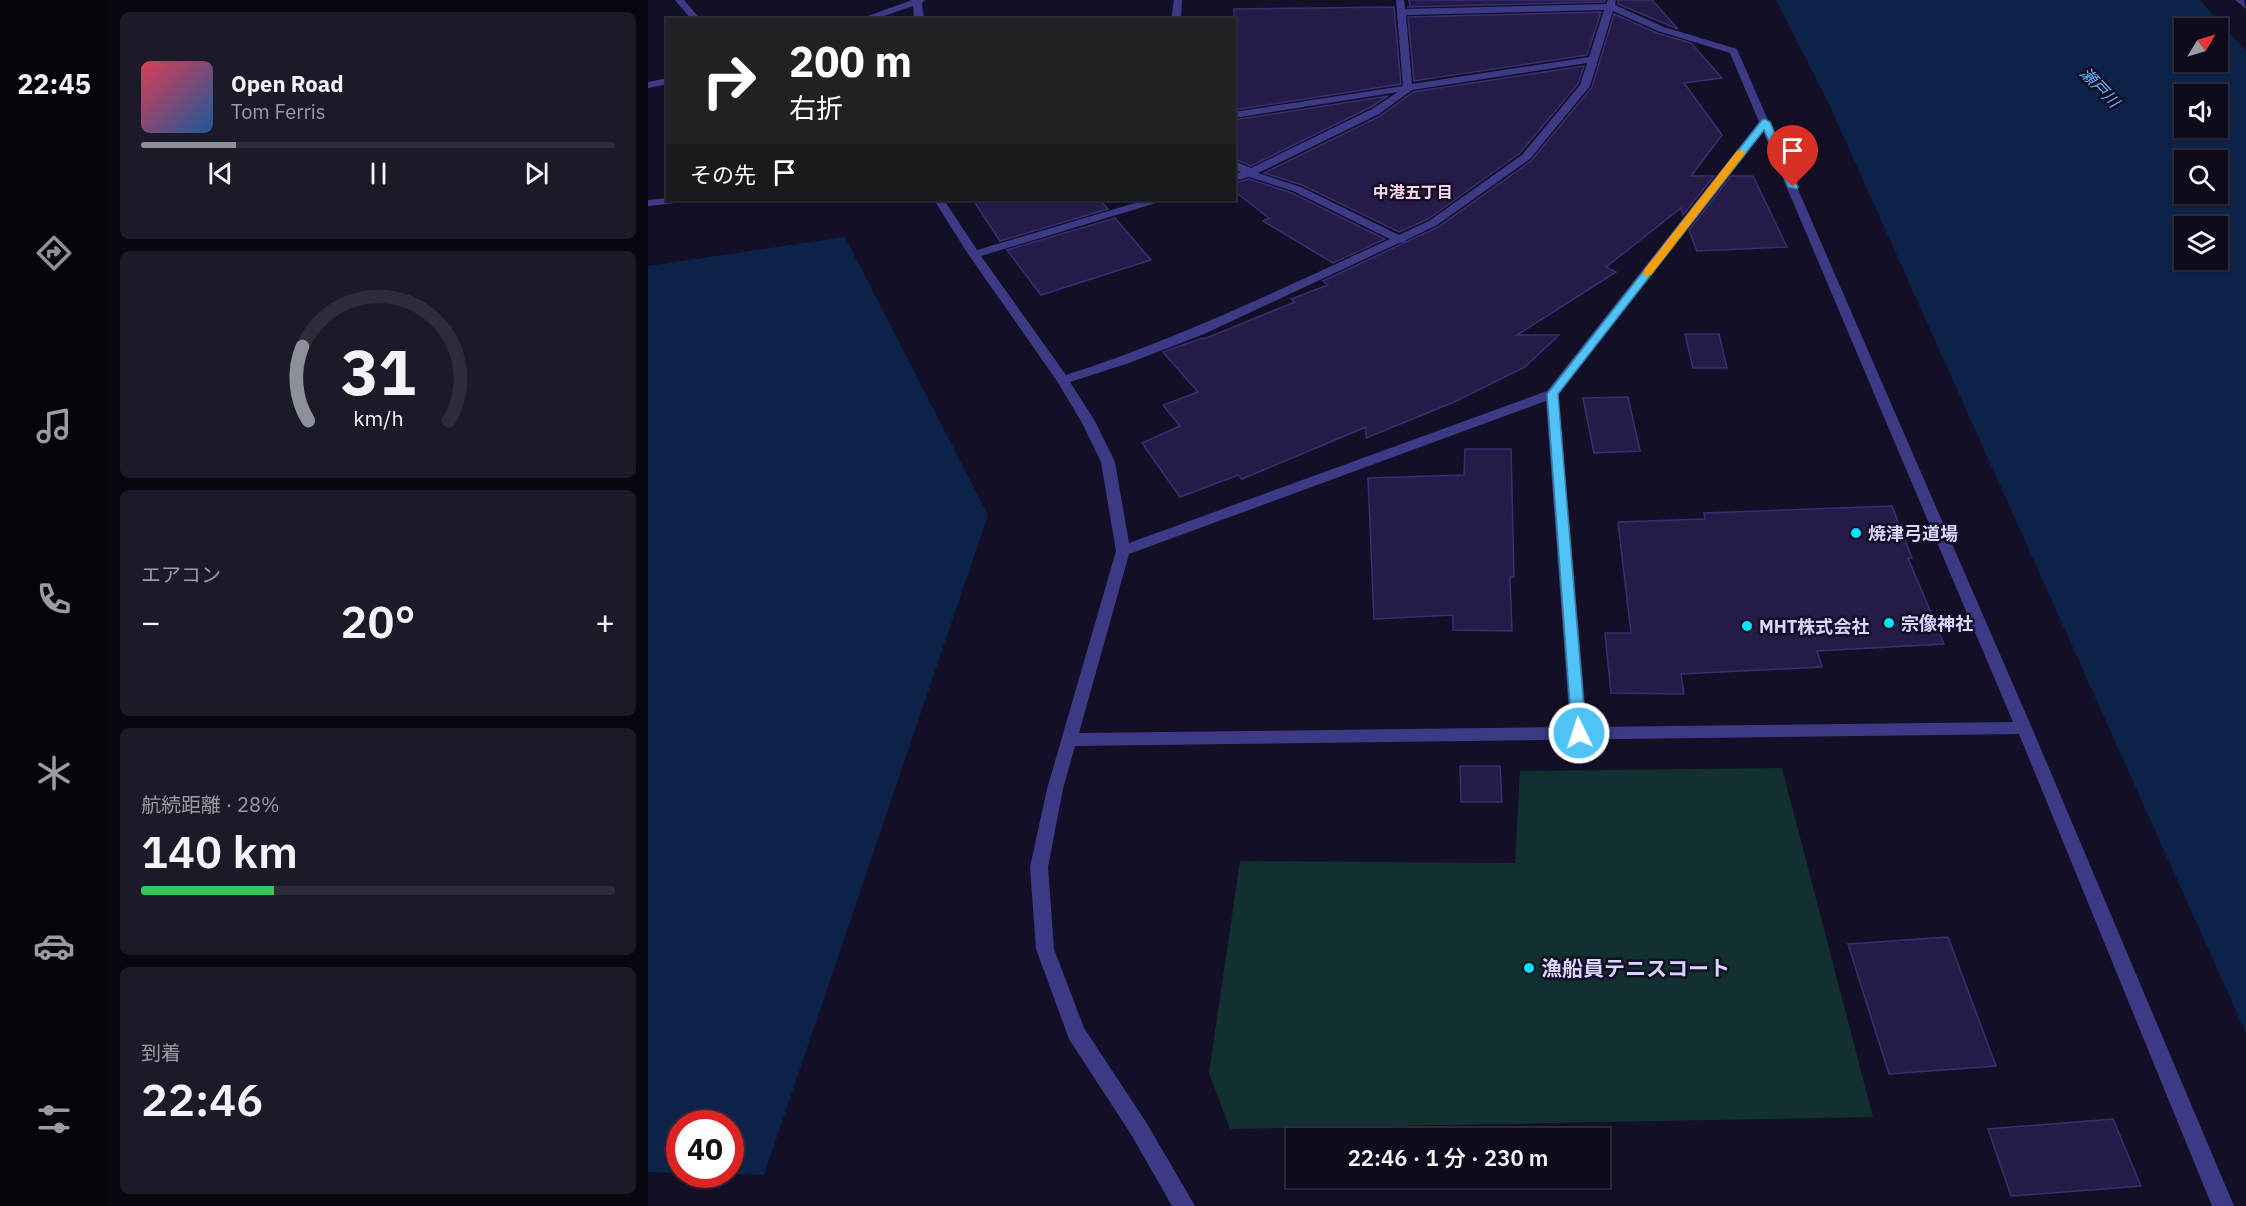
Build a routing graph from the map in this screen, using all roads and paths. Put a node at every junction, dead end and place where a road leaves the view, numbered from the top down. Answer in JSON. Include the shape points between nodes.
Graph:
{"nodes":[{"id":1,"x":679,"y":0,"type":"edge"},
{"id":2,"x":918,"y":0,"type":"edge"},
{"id":3,"x":1178,"y":0,"type":"edge"},
{"id":4,"x":1400,"y":0,"type":"edge"},
{"id":5,"x":2239,"y":0,"type":"edge"},
{"id":6,"x":1612,"y":4,"type":"edge"},
{"id":7,"x":2246,"y":6,"type":"edge"},
{"id":8,"x":1401,"y":12,"type":"junction"},
{"id":9,"x":695,"y":18,"type":"edge"},
{"id":10,"x":867,"y":18,"type":"edge"},
{"id":11,"x":918,"y":18,"type":"edge"},
{"id":12,"x":1176,"y":18,"type":"edge"},
{"id":13,"x":1593,"y":59,"type":"junction"},
{"id":14,"x":666,"y":81,"type":"edge"},
{"id":15,"x":648,"y":85,"type":"edge"},
{"id":16,"x":1408,"y":89,"type":"junction"},
{"id":17,"x":1236,"y":115,"type":"edge"},
{"id":18,"x":1765,"y":122,"type":"junction"},
{"id":19,"x":1236,"y":165,"type":"edge"},
{"id":20,"x":1251,"y":174,"type":"junction"},
{"id":21,"x":1236,"y":178,"type":"edge"},
{"id":22,"x":667,"y":201,"type":"edge"},
{"id":23,"x":940,"y":201,"type":"edge"},
{"id":24,"x":1152,"y":201,"type":"edge"},
{"id":25,"x":648,"y":203,"type":"edge"},
{"id":26,"x":1401,"y":240,"type":"junction"},
{"id":27,"x":974,"y":254,"type":"junction"},
{"id":28,"x":1063,"y":380,"type":"junction"},
{"id":29,"x":1552,"y":394,"type":"junction"},
{"id":30,"x":1123,"y":551,"type":"junction"},
{"id":31,"x":2024,"y":728,"type":"junction"},
{"id":32,"x":1579,"y":733,"type":"junction"},
{"id":33,"x":1069,"y":740,"type":"junction"},
{"id":34,"x":1184,"y":1206,"type":"edge"},
{"id":35,"x":2223,"y":1206,"type":"edge"}],
"edges":[{"from":1,"to":9,"type":"street"},
{"from":2,"to":10,"type":"street"},
{"from":2,"to":11,"type":"street"},
{"from":3,"to":12,"type":"street"},
{"from":4,"to":8,"type":"street"},
{"from":5,"to":7,"type":"street"},
{"from":6,"to":8,"type":"street"},
{"from":6,"to":13,"type":"street"},
{"from":6,"to":18,"type":"street","via":[[1661,29],[1734,51]]},
{"from":8,"to":16,"type":"street"},
{"from":13,"to":16,"type":"street"},
{"from":13,"to":26,"type":"street","via":[[1585,86],[1526,157],[1433,223]]},
{"from":14,"to":15,"type":"street"},
{"from":16,"to":17,"type":"street"},
{"from":16,"to":20,"type":"street","via":[[1391,104]]},
{"from":18,"to":29,"type":"street"},
{"from":18,"to":31,"type":"street"},
{"from":19,"to":20,"type":"street"},
{"from":20,"to":21,"type":"street"},
{"from":20,"to":26,"type":"street","via":[[1298,189]]},
{"from":22,"to":25,"type":"street"},
{"from":23,"to":27,"type":"street"},
{"from":24,"to":27,"type":"street"},
{"from":26,"to":28,"type":"street","via":[[1200,331]]},
{"from":27,"to":28,"type":"street"},
{"from":28,"to":30,"type":"street","via":[[1108,462]]},
{"from":29,"to":30,"type":"street"},
{"from":29,"to":32,"type":"street"},
{"from":30,"to":33,"type":"street"},
{"from":31,"to":32,"type":"street"},
{"from":31,"to":35,"type":"street"},
{"from":32,"to":33,"type":"street"},
{"from":33,"to":34,"type":"street","via":[[1039,867],[1045,949],[1076,1033]]}]}
